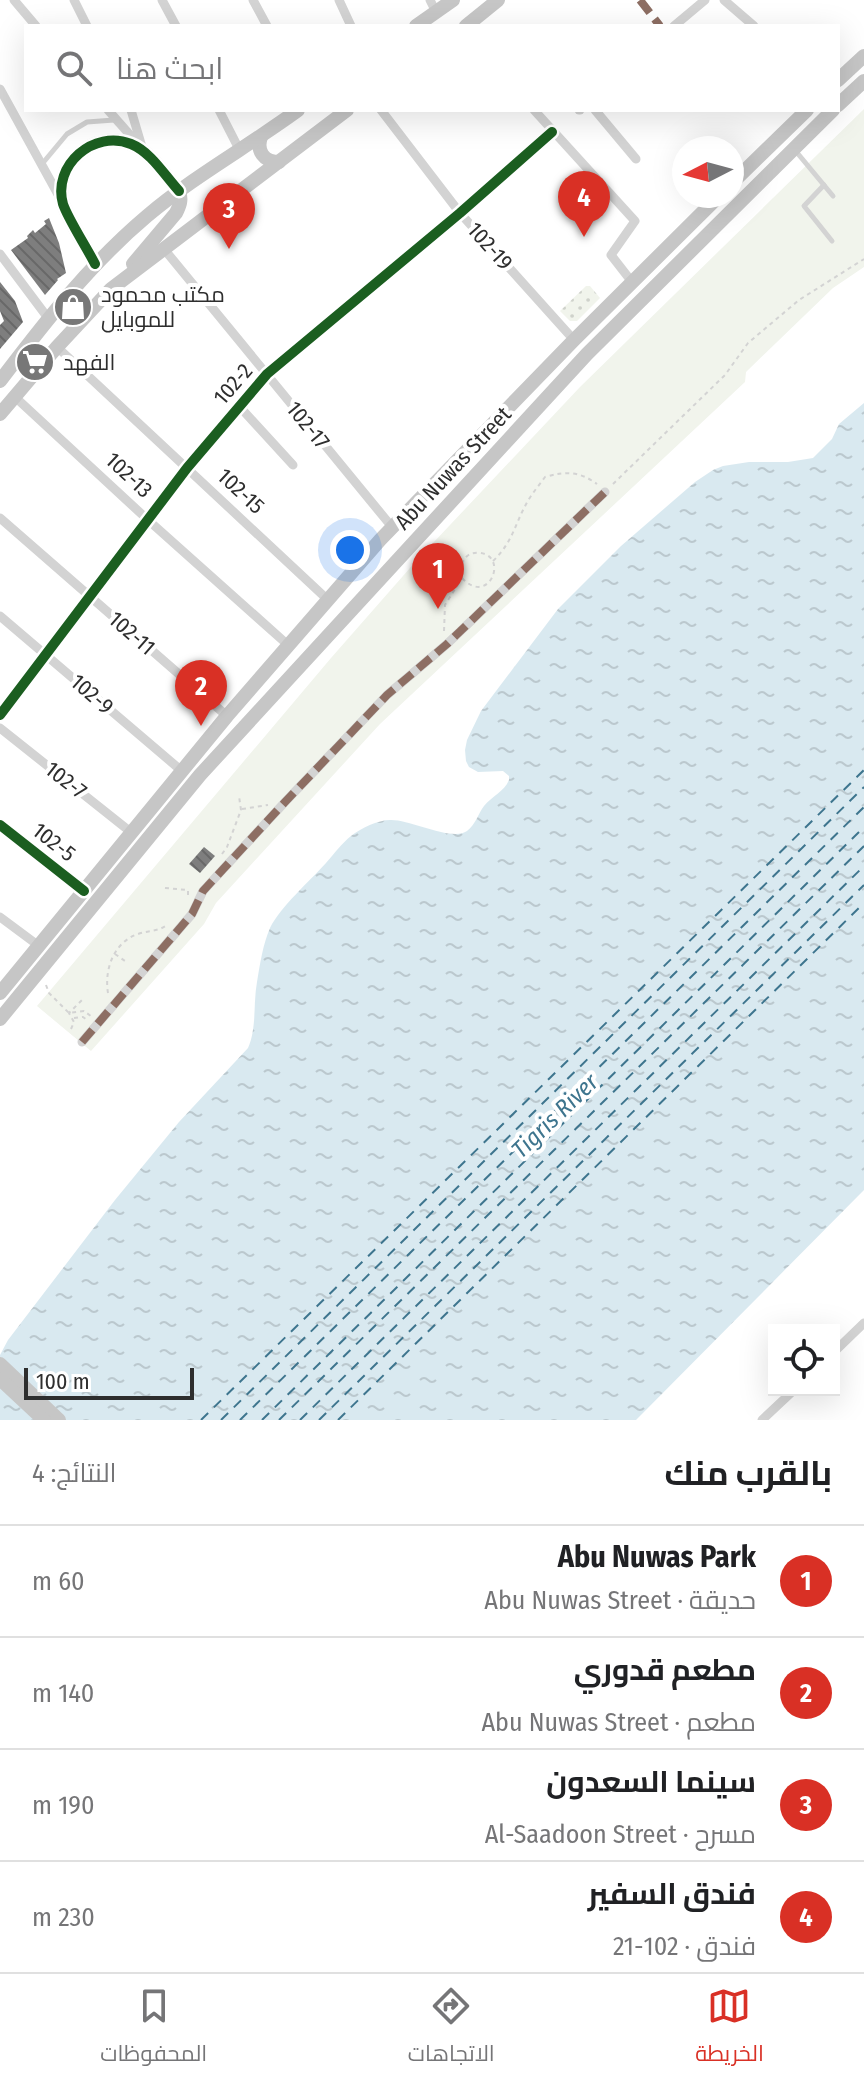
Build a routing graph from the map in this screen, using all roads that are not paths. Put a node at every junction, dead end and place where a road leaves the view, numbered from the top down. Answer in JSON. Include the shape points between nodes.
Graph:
{"nodes":[{"id":1,"x":14,"y":0,"type":"edge"},
{"id":2,"x":74,"y":0,"type":"edge"},
{"id":3,"x":162,"y":0,"type":"edge"},
{"id":4,"x":253,"y":0,"type":"edge"},
{"id":5,"x":339,"y":0,"type":"edge"},
{"id":6,"x":453,"y":0,"type":"edge"},
{"id":7,"x":498,"y":0,"type":"edge"},
{"id":8,"x":705,"y":0,"type":"edge"},
{"id":9,"x":724,"y":0,"type":"edge"},
{"id":10,"x":433,"y":6,"type":"edge"},
{"id":11,"x":34,"y":24,"type":"edge"},
{"id":12,"x":86,"y":24,"type":"edge"},
{"id":13,"x":175,"y":24,"type":"edge"},
{"id":14,"x":266,"y":24,"type":"edge"},
{"id":15,"x":350,"y":24,"type":"edge"},
{"id":16,"x":418,"y":24,"type":"edge"},
{"id":17,"x":468,"y":24,"type":"edge"},
{"id":18,"x":676,"y":24,"type":"edge"},
{"id":19,"x":752,"y":24,"type":"edge"},
{"id":20,"x":864,"y":56,"type":"edge"},
{"id":21,"x":840,"y":78,"type":"edge"},
{"id":22,"x":864,"y":81,"type":"edge"},
{"id":23,"x":0,"y":89,"type":"edge"},
{"id":24,"x":840,"y":103,"type":"edge"},
{"id":25,"x":110,"y":112,"type":"edge"},
{"id":26,"x":132,"y":112,"type":"edge"},
{"id":27,"x":220,"y":112,"type":"edge"},
{"id":28,"x":295,"y":112,"type":"edge"},
{"id":29,"x":344,"y":112,"type":"edge"},
{"id":30,"x":383,"y":112,"type":"edge"},
{"id":31,"x":536,"y":112,"type":"edge"},
{"id":32,"x":597,"y":112,"type":"edge"},
{"id":33,"x":805,"y":112,"type":"edge"},
{"id":34,"x":831,"y":112,"type":"edge"},
{"id":35,"x":117,"y":120,"type":"junction"},
{"id":36,"x":552,"y":132,"type":"junction"},
{"id":37,"x":261,"y":137,"type":"junction"},
{"id":38,"x":794,"y":148,"type":"junction"},
{"id":39,"x":143,"y":150,"type":"junction"},
{"id":40,"x":240,"y":151,"type":"junction"},
{"id":41,"x":636,"y":159,"type":"dead end"},
{"id":42,"x":279,"y":162,"type":"junction"},
{"id":43,"x":41,"y":165,"type":"junction"},
{"id":44,"x":744,"y":171,"type":"edge"},
{"id":45,"x":824,"y":185,"type":"junction"},
{"id":46,"x":179,"y":191,"type":"junction"},
{"id":47,"x":833,"y":196,"type":"dead end"},
{"id":48,"x":64,"y":204,"type":"junction"},
{"id":49,"x":707,"y":208,"type":"edge"},
{"id":50,"x":460,"y":213,"type":"junction"},
{"id":51,"x":832,"y":241,"type":"dead end"},
{"id":52,"x":164,"y":249,"type":"junction"},
{"id":53,"x":0,"y":254,"type":"edge"},
{"id":54,"x":95,"y":264,"type":"junction"},
{"id":55,"x":632,"y":282,"type":"junction"},
{"id":56,"x":111,"y":289,"type":"junction"},
{"id":57,"x":48,"y":318,"type":"junction"},
{"id":58,"x":574,"y":340,"type":"junction"},
{"id":59,"x":57,"y":347,"type":"junction"},
{"id":60,"x":267,"y":374,"type":"junction"},
{"id":61,"x":0,"y":381,"type":"edge"},
{"id":62,"x":15,"y":397,"type":"junction"},
{"id":63,"x":239,"y":406,"type":"junction"},
{"id":64,"x":0,"y":414,"type":"edge"},
{"id":65,"x":293,"y":465,"type":"dead end"},
{"id":66,"x":187,"y":468,"type":"junction"},
{"id":67,"x":605,"y":492,"type":"road end"},
{"id":68,"x":0,"y":518,"type":"edge"},
{"id":69,"x":148,"y":520,"type":"junction"},
{"id":70,"x":392,"y":527,"type":"junction"},
{"id":71,"x":90,"y":597,"type":"junction"},
{"id":72,"x":328,"y":600,"type":"junction"},
{"id":73,"x":0,"y":616,"type":"edge"},
{"id":74,"x":288,"y":645,"type":"junction"},
{"id":75,"x":46,"y":654,"type":"junction"},
{"id":76,"x":0,"y":715,"type":"edge"},
{"id":77,"x":227,"y":716,"type":"junction"},
{"id":78,"x":0,"y":728,"type":"edge"},
{"id":79,"x":183,"y":772,"type":"junction"},
{"id":80,"x":0,"y":825,"type":"edge"},
{"id":81,"x":132,"y":833,"type":"junction"},
{"id":82,"x":84,"y":891,"type":"junction"},
{"id":83,"x":0,"y":917,"type":"edge"},
{"id":84,"x":39,"y":946,"type":"junction"},
{"id":85,"x":0,"y":993,"type":"edge"},
{"id":86,"x":0,"y":1019,"type":"edge"},
{"id":87,"x":82,"y":1042,"type":"dead end"},
{"id":88,"x":864,"y":1323,"type":"edge"},
{"id":89,"x":840,"y":1346,"type":"edge"},
{"id":90,"x":0,"y":1364,"type":"edge"},
{"id":91,"x":0,"y":1379,"type":"edge"},
{"id":92,"x":788,"y":1396,"type":"edge"},
{"id":93,"x":44,"y":1420,"type":"edge"},
{"id":94,"x":59,"y":1420,"type":"edge"},
{"id":95,"x":762,"y":1420,"type":"edge"}],
"edges":[{"from":1,"to":11,"type":"street"},
{"from":2,"to":12,"type":"street"},
{"from":3,"to":13,"type":"street"},
{"from":4,"to":14,"type":"street"},
{"from":5,"to":15,"type":"street"},
{"from":6,"to":10,"type":"main road"},
{"from":7,"to":17,"type":"main road"},
{"from":8,"to":18,"type":"street"},
{"from":9,"to":19,"type":"street"},
{"from":10,"to":16,"type":"main road"},
{"from":20,"to":21,"type":"main road"},
{"from":22,"to":24,"type":"main road"},
{"from":23,"to":43,"type":"street"},
{"from":25,"to":35,"type":"street"},
{"from":26,"to":39,"type":"street"},
{"from":27,"to":40,"type":"street"},
{"from":28,"to":37,"type":"main road"},
{"from":29,"to":42,"type":"main road"},
{"from":30,"to":50,"type":"street","name":"102-19"},
{"from":31,"to":36,"type":"street"},
{"from":32,"to":41,"type":"street"},
{"from":33,"to":44,"type":"main road"},
{"from":34,"to":38,"type":"main road","name":"Abu Nuwas Street"},
{"from":35,"to":39,"type":"street"},
{"from":35,"to":43,"type":"lane","via":[[87,122],[67,134]]},
{"from":36,"to":50,"type":"street","name":"102-2"},
{"from":36,"to":55,"type":"street","via":[[635,221],[611,255]]},
{"from":37,"to":40,"type":"main road"},
{"from":37,"to":42,"type":"main road","via":[[262,155]]},
{"from":38,"to":45,"type":"lane"},
{"from":38,"to":86,"type":"main road","name":"Abu Nuwas Street","via":[[587,354],[200,775]]},
{"from":39,"to":46,"type":"street"},
{"from":39,"to":48,"type":"street","via":[[113,140],[84,149],[65,173]]},
{"from":40,"to":46,"type":"main road"},
{"from":42,"to":52,"type":"main road"},
{"from":43,"to":48,"type":"street"},
{"from":45,"to":47,"type":"lane"},
{"from":45,"to":51,"type":"lane","via":[[804,206]]},
{"from":46,"to":54,"type":"main road"},
{"from":46,"to":56,"type":"main road","via":[[176,213]]},
{"from":48,"to":54,"type":"street"},
{"from":49,"to":55,"type":"main road","name":"Abu Nuwas Street"},
{"from":50,"to":58,"type":"street","name":"102-19"},
{"from":50,"to":60,"type":"street","name":"102-2"},
{"from":52,"to":56,"type":"main road"},
{"from":52,"to":60,"type":"street","name":"102-17"},
{"from":53,"to":57,"type":"street"},
{"from":54,"to":57,"type":"main road"},
{"from":55,"to":58,"type":"main road","name":"Abu Nuwas Street"},
{"from":56,"to":59,"type":"main road"},
{"from":57,"to":61,"type":"main road"},
{"from":58,"to":70,"type":"main road","name":"Abu Nuwas Street"},
{"from":59,"to":62,"type":"main road"},
{"from":59,"to":66,"type":"street","name":"102-15"},
{"from":60,"to":63,"type":"street","name":"102-2"},
{"from":60,"to":70,"type":"street","name":"102-17"},
{"from":62,"to":64,"type":"main road"},
{"from":62,"to":69,"type":"street","name":"102-13"},
{"from":63,"to":65,"type":"street"},
{"from":63,"to":66,"type":"street","name":"102-2"},
{"from":66,"to":69,"type":"street","name":"102-2"},
{"from":66,"to":72,"type":"street","name":"102-15"},
{"from":67,"to":87,"type":"street","via":[[387,695],[285,802],[203,891],[192,914]]},
{"from":68,"to":71,"type":"street","name":"102-11"},
{"from":69,"to":71,"type":"street","name":"102-2"},
{"from":69,"to":74,"type":"street","name":"102-13"},
{"from":70,"to":72,"type":"main road","name":"Abu Nuwas Street"},
{"from":71,"to":75,"type":"street","name":"102-2"},
{"from":71,"to":77,"type":"street","name":"102-11"},
{"from":72,"to":74,"type":"main road","name":"Abu Nuwas Street"},
{"from":73,"to":75,"type":"street","name":"102-9"},
{"from":74,"to":77,"type":"main road","name":"Abu Nuwas Street"},
{"from":75,"to":76,"type":"street","name":"102-2"},
{"from":75,"to":79,"type":"street","name":"102-9"},
{"from":77,"to":79,"type":"main road","name":"Abu Nuwas Street"},
{"from":78,"to":81,"type":"street","name":"102-7"},
{"from":79,"to":81,"type":"main road","name":"Abu Nuwas Street"},
{"from":80,"to":82,"type":"street","name":"102-5"},
{"from":81,"to":82,"type":"main road","name":"Abu Nuwas Street"},
{"from":82,"to":84,"type":"main road","name":"Abu Nuwas Street"},
{"from":83,"to":84,"type":"street"},
{"from":84,"to":85,"type":"main road","name":"Abu Nuwas Street"},
{"from":88,"to":89,"type":"street"},
{"from":90,"to":94,"type":"main road"},
{"from":91,"to":93,"type":"main road"},
{"from":92,"to":95,"type":"street"}]}
